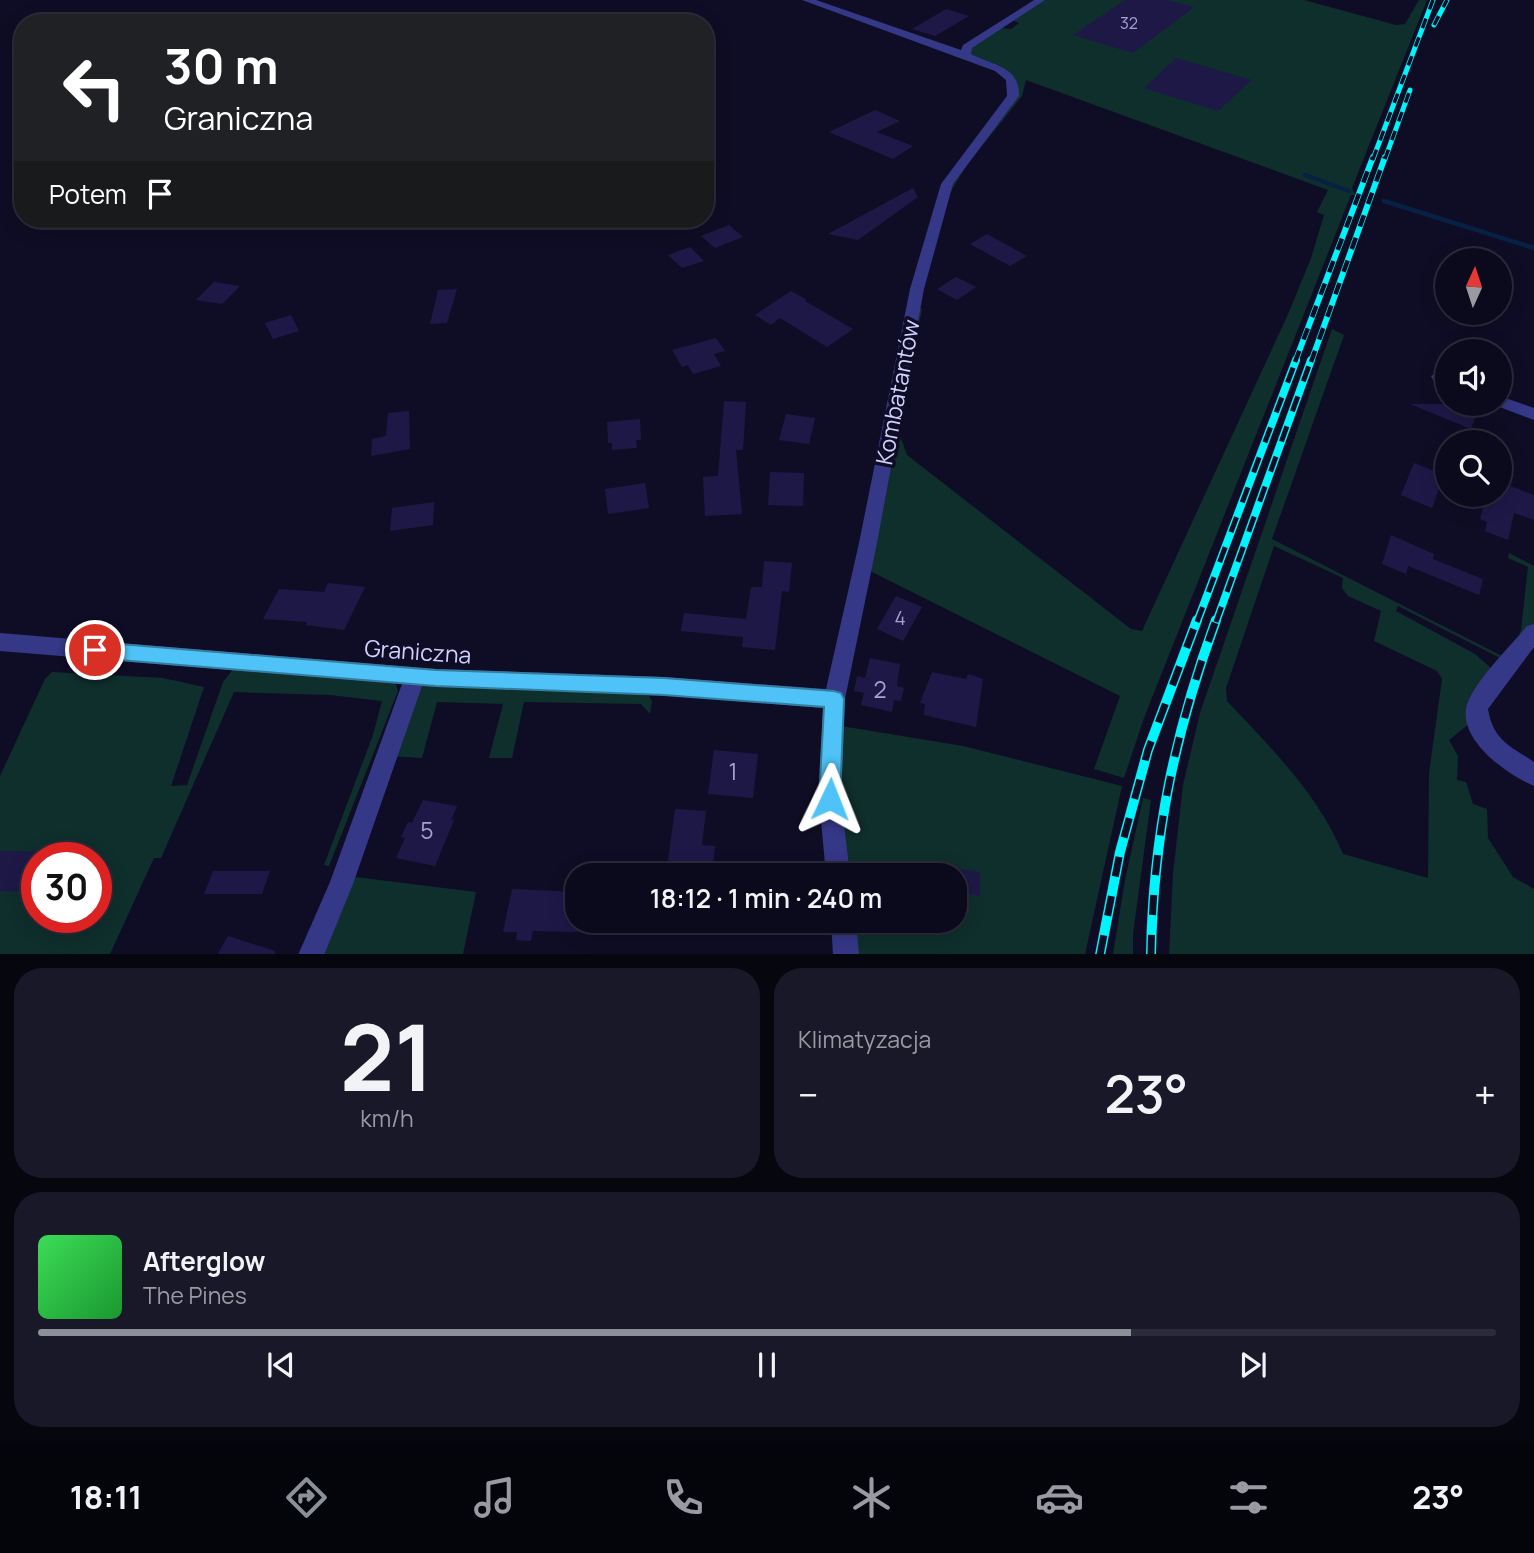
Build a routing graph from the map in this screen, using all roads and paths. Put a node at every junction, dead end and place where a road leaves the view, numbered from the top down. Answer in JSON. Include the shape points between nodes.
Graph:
{"nodes":[{"id":1,"x":807,"y":0,"type":"edge"},
{"id":2,"x":1040,"y":0,"type":"edge"},
{"id":3,"x":966,"y":55,"type":"junction"},
{"id":4,"x":1512,"y":406,"type":"edge"},
{"id":5,"x":1534,"y":414,"type":"edge"},
{"id":6,"x":1534,"y":632,"type":"edge"},
{"id":7,"x":0,"y":642,"type":"edge"},
{"id":8,"x":415,"y":676,"type":"junction"},
{"id":9,"x":834,"y":699,"type":"junction"},
{"id":10,"x":1534,"y":775,"type":"edge"},
{"id":11,"x":837,"y":863,"type":"edge"},
{"id":12,"x":844,"y":933,"type":"edge"},
{"id":13,"x":311,"y":954,"type":"edge"},
{"id":14,"x":846,"y":954,"type":"edge"}],
"edges":[{"from":1,"to":3,"type":"street"},
{"from":2,"to":3,"type":"street","via":[[978,38],[967,47]]},
{"from":3,"to":9,"type":"street","name":"Kombatantów","via":[[1012,77],[1013,96],[947,184],[936,220],[917,289]]},
{"from":4,"to":5,"type":"street"},
{"from":6,"to":10,"type":"street","via":[[1477,709],[1480,729],[1493,747]]},
{"from":7,"to":8,"type":"street","name":"Graniczna"},
{"from":8,"to":9,"type":"street","name":"Graniczna","via":[[664,686]]},
{"from":8,"to":13,"type":"street","via":[[341,884]]},
{"from":9,"to":11,"type":"street","name":"Kombatantów","via":[[830,799]]},
{"from":12,"to":14,"type":"street"}]}
